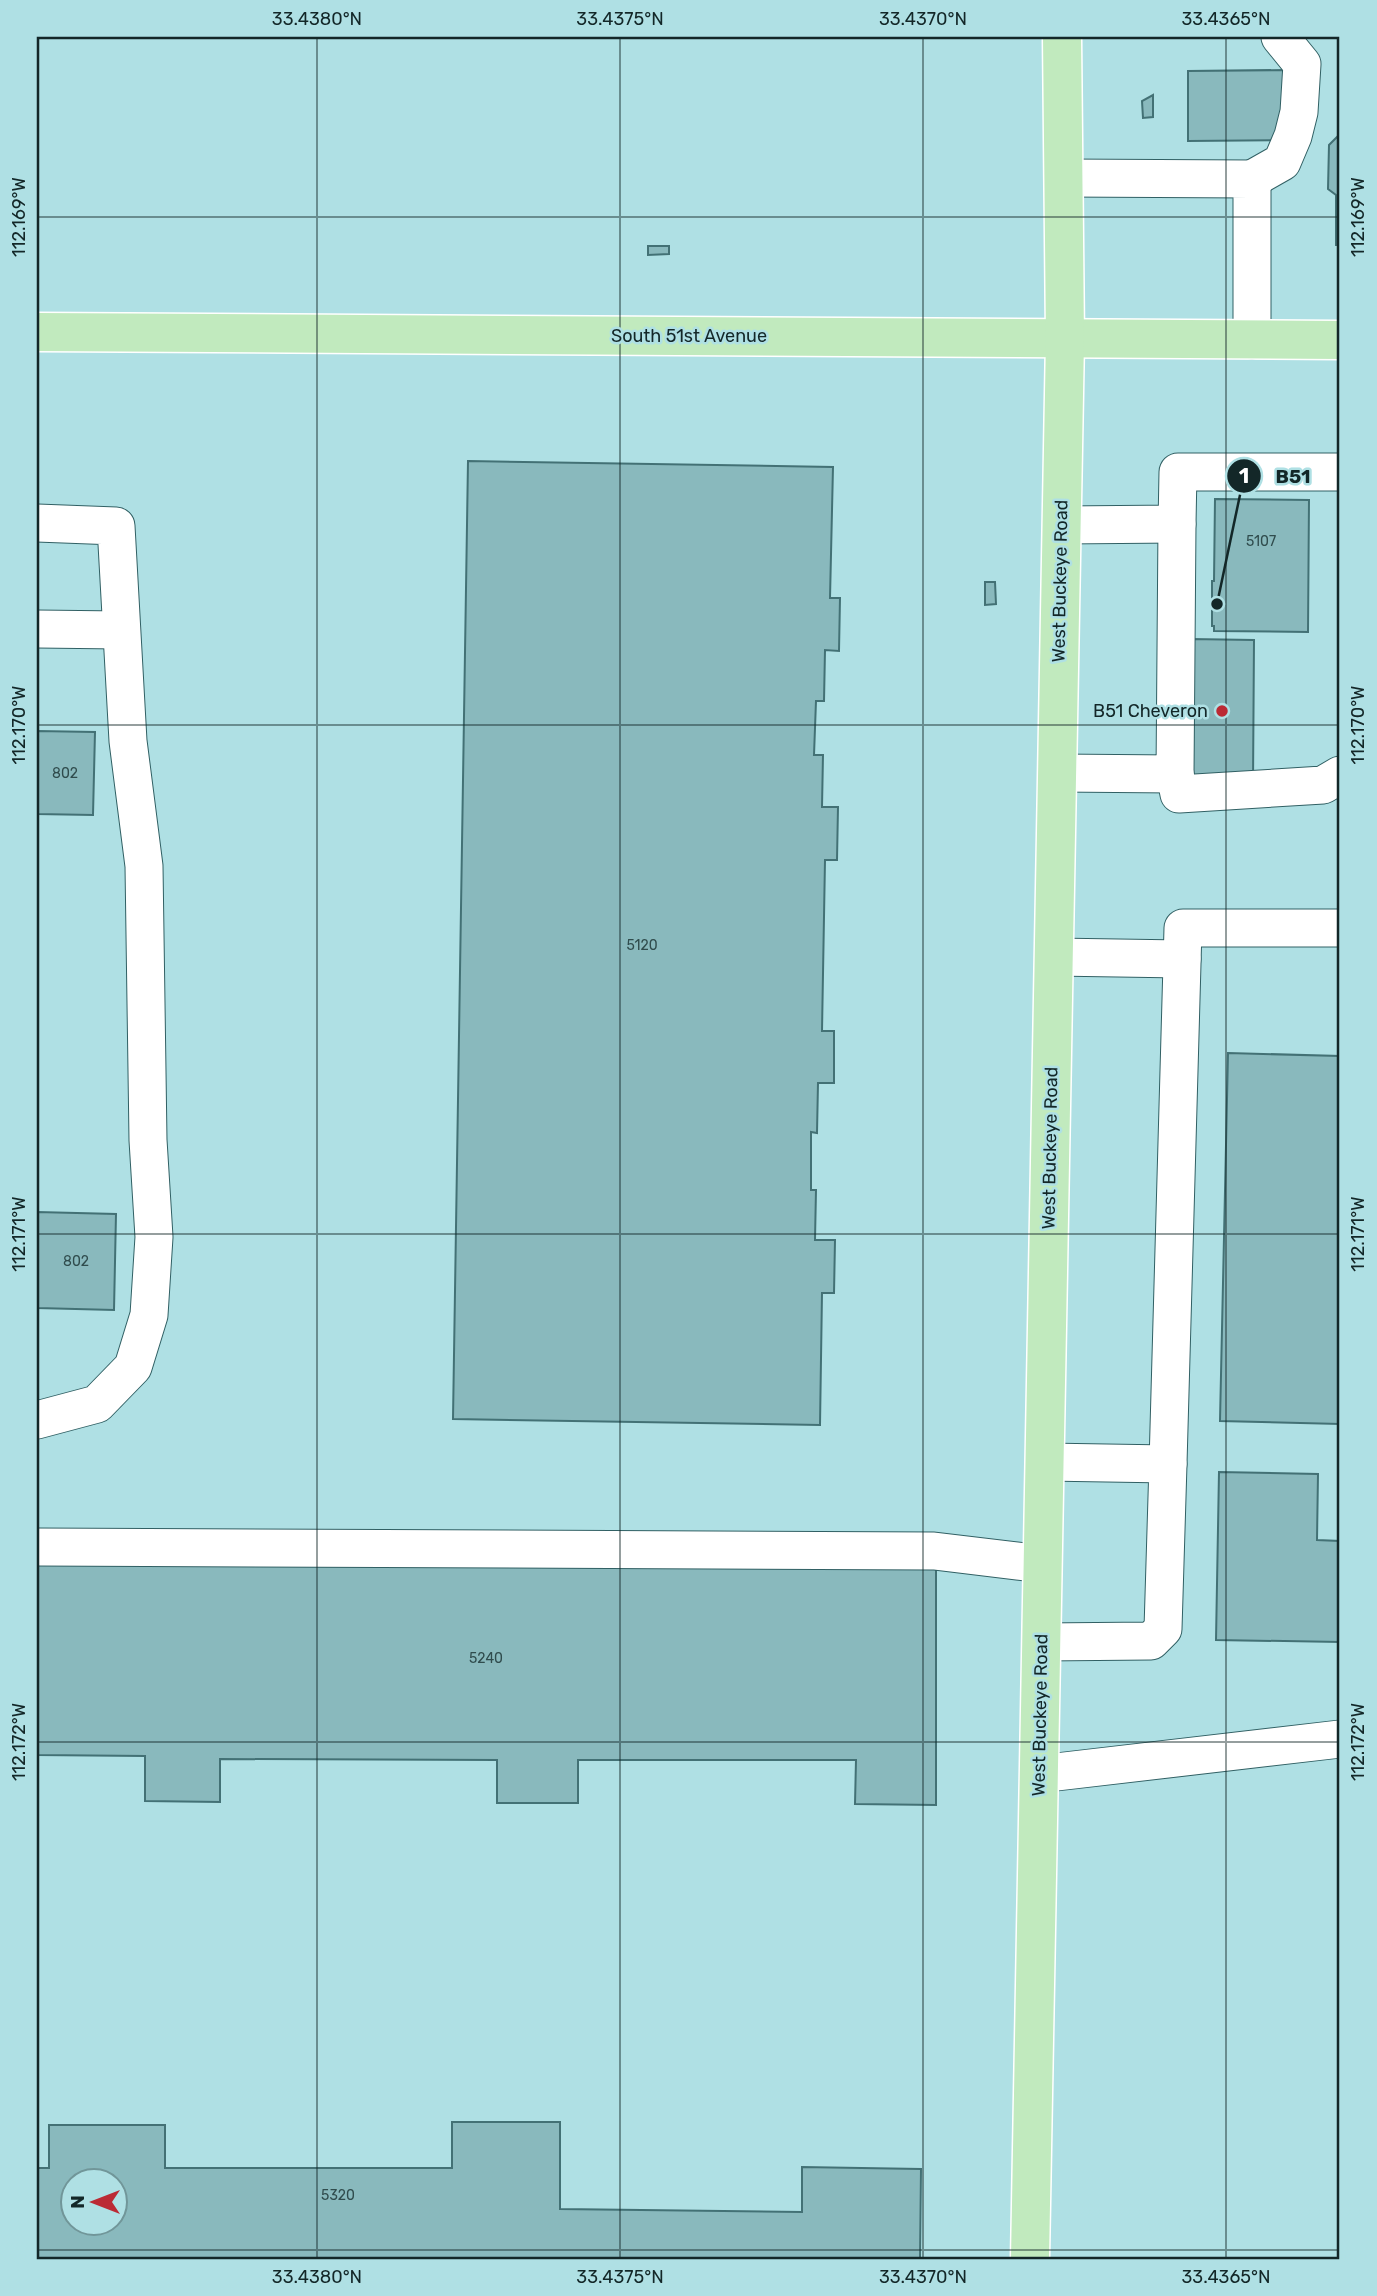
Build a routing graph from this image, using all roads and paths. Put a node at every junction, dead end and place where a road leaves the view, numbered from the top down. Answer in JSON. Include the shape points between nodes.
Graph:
{"nodes":[{"id":1,"x":1062,"y":37,"type":"edge"},
{"id":2,"x":1280,"y":37,"type":"edge"},
{"id":3,"x":1063,"y":178,"type":"junction"},
{"id":4,"x":1252,"y":179,"type":"junction"},
{"id":5,"x":37,"y":332,"type":"edge"},
{"id":6,"x":1065,"y":339,"type":"junction"},
{"id":7,"x":1252,"y":340,"type":"junction"},
{"id":8,"x":1340,"y":340,"type":"edge"},
{"id":9,"x":1340,"y":472,"type":"edge"},
{"id":10,"x":37,"y":523,"type":"edge"},
{"id":11,"x":1177,"y":524,"type":"junction"},
{"id":12,"x":1062,"y":525,"type":"junction"},
{"id":13,"x":37,"y":629,"type":"edge"},
{"id":14,"x":121,"y":630,"type":"junction"},
{"id":15,"x":1057,"y":773,"type":"junction"},
{"id":16,"x":1175,"y":774,"type":"junction"},
{"id":17,"x":1340,"y":775,"type":"edge"},
{"id":18,"x":1340,"y":928,"type":"edge"},
{"id":19,"x":1054,"y":957,"type":"junction"},
{"id":20,"x":1182,"y":959,"type":"junction"},
{"id":21,"x":37,"y":1420,"type":"edge"},
{"id":22,"x":1045,"y":1462,"type":"junction"},
{"id":23,"x":1168,"y":1464,"type":"junction"},
{"id":24,"x":37,"y":1547,"type":"edge"},
{"id":25,"x":1043,"y":1564,"type":"junction"},
{"id":26,"x":1042,"y":1642,"type":"junction"},
{"id":27,"x":1340,"y":1739,"type":"edge"},
{"id":28,"x":1039,"y":1774,"type":"junction"},
{"id":29,"x":1030,"y":2259,"type":"edge"}],
"edges":[{"from":1,"to":3,"type":"main road","name":"West Buckeye Road"},
{"from":2,"to":4,"type":"lane","via":[[1302,64],[1298,112],[1282,162]]},
{"from":3,"to":4,"type":"lane"},
{"from":3,"to":6,"type":"main road","name":"West Buckeye Road"},
{"from":4,"to":7,"type":"lane"},
{"from":5,"to":6,"type":"main road","name":"South 51st Avenue"},
{"from":6,"to":7,"type":"main road","name":"South 51st Avenue"},
{"from":6,"to":12,"type":"main road","name":"West Buckeye Road"},
{"from":7,"to":8,"type":"main road","name":"South 51st Avenue"},
{"from":9,"to":11,"type":"lane","via":[[1178,472]]},
{"from":10,"to":14,"type":"lane","via":[[116,526]]},
{"from":11,"to":12,"type":"lane"},
{"from":11,"to":16,"type":"lane"},
{"from":12,"to":15,"type":"main road","name":"West Buckeye Road"},
{"from":13,"to":14,"type":"lane"},
{"from":14,"to":21,"type":"lane","via":[[128,741],[144,866],[154,1237],[149,1315],[133,1367],[97,1404]]},
{"from":15,"to":16,"type":"lane"},
{"from":15,"to":19,"type":"main road","name":"West Buckeye Road"},
{"from":16,"to":17,"type":"lane","via":[[1179,794],[1323,785]]},
{"from":18,"to":20,"type":"lane","via":[[1183,928]]},
{"from":19,"to":20,"type":"lane"},
{"from":19,"to":22,"type":"main road","name":"West Buckeye Road"},
{"from":20,"to":23,"type":"lane"},
{"from":22,"to":23,"type":"lane"},
{"from":22,"to":25,"type":"main road","name":"West Buckeye Road"},
{"from":23,"to":26,"type":"lane","via":[[1163,1629],[1151,1641]]},
{"from":24,"to":25,"type":"lane","via":[[934,1551]]},
{"from":25,"to":26,"type":"main road","name":"West Buckeye Road"},
{"from":26,"to":28,"type":"main road","name":"West Buckeye Road"},
{"from":27,"to":28,"type":"lane"},
{"from":28,"to":29,"type":"main road","name":"West Buckeye Road"}]}
